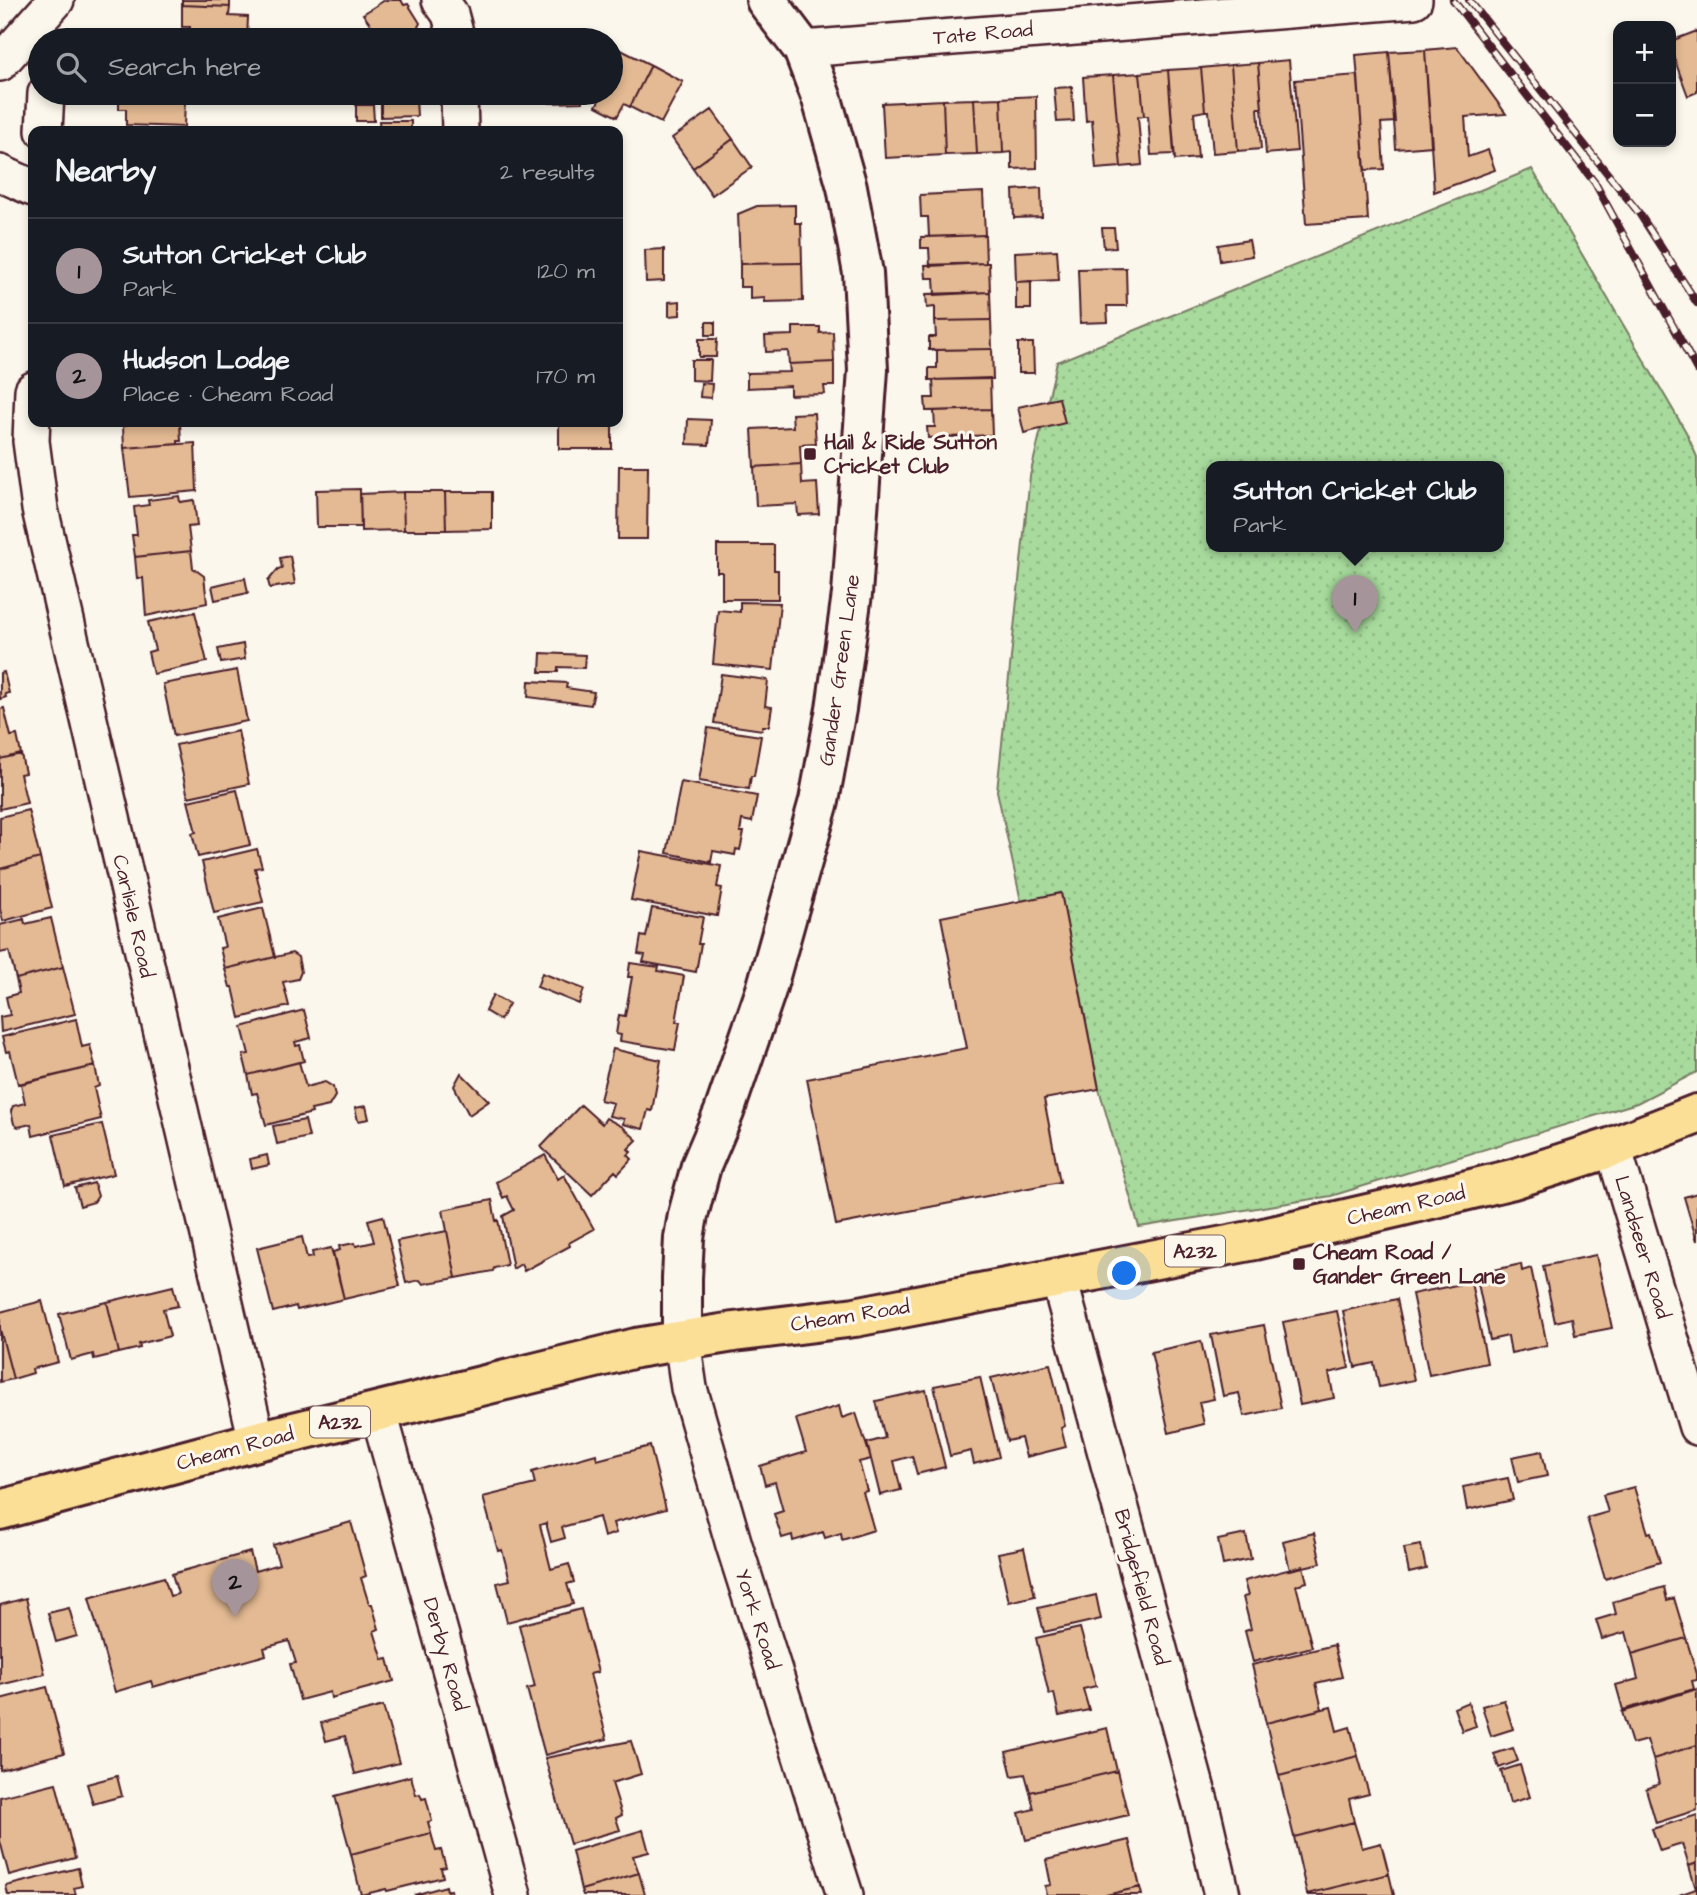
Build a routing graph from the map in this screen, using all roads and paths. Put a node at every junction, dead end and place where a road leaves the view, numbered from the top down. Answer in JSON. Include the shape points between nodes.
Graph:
{"nodes":[{"id":1,"x":56,"y":0,"type":"edge"},
{"id":2,"x":440,"y":0,"type":"edge"},
{"id":3,"x":766,"y":0,"type":"edge"},
{"id":4,"x":1407,"y":1,"type":"edge"},
{"id":5,"x":1099,"y":12,"type":"edge"},
{"id":6,"x":41,"y":28,"type":"edge"},
{"id":7,"x":454,"y":28,"type":"edge"},
{"id":8,"x":28,"y":43,"type":"edge"},
{"id":9,"x":803,"y":49,"type":"junction"},
{"id":10,"x":0,"y":63,"type":"edge"},
{"id":11,"x":45,"y":105,"type":"edge"},
{"id":12,"x":459,"y":105,"type":"edge"},
{"id":13,"x":44,"y":126,"type":"edge"},
{"id":14,"x":460,"y":126,"type":"edge"},
{"id":15,"x":0,"y":173,"type":"edge"},
{"id":16,"x":28,"y":186,"type":"edge"},
{"id":17,"x":32,"y":427,"type":"edge"},
{"id":18,"x":1697,"y":1114,"type":"edge"},
{"id":19,"x":1613,"y":1147,"type":"junction"},
{"id":20,"x":1059,"y":1279,"type":"junction"},
{"id":21,"x":682,"y":1340,"type":"junction"},
{"id":22,"x":379,"y":1413,"type":"junction"},
{"id":23,"x":1697,"y":1427,"type":"edge"},
{"id":24,"x":257,"y":1441,"type":"junction"},
{"id":25,"x":0,"y":1510,"type":"edge"},
{"id":26,"x":513,"y":1895,"type":"edge"},
{"id":27,"x":845,"y":1895,"type":"edge"},
{"id":28,"x":1222,"y":1895,"type":"edge"}],
"edges":[{"from":1,"to":6,"type":"street"},
{"from":2,"to":7,"type":"street"},
{"from":3,"to":9,"type":"street","name":"Gander Green Lane"},
{"from":4,"to":5,"type":"street","name":"Tate Road"},
{"from":5,"to":9,"type":"street","name":"Tate Road"},
{"from":8,"to":10,"type":"street"},
{"from":9,"to":21,"type":"street","name":"Gander Green Lane","via":[[847,187],[863,273],[868,370],[852,594],[819,801],[766,990],[701,1166],[688,1215]]},
{"from":11,"to":13,"type":"street"},
{"from":12,"to":14,"type":"street"},
{"from":15,"to":16,"type":"street"},
{"from":17,"to":24,"type":"street","name":"Carlisle Road","via":[[40,509]]},
{"from":18,"to":19,"type":"highway","name":"Cheam Road","number":"A232"},
{"from":19,"to":20,"type":"highway","name":"Cheam Road","number":"A232","via":[[1398,1207]]},
{"from":19,"to":23,"type":"street","name":"Landseer Road"},
{"from":20,"to":21,"type":"highway","name":"Cheam Road","number":"A232","via":[[855,1317]]},
{"from":20,"to":28,"type":"street","name":"Bridgefield Road"},
{"from":21,"to":22,"type":"highway","name":"Cheam Road","number":"A232"},
{"from":21,"to":27,"type":"street","name":"York Road","via":[[689,1388],[734,1545]]},
{"from":22,"to":24,"type":"highway","name":"Cheam Road","number":"A232"},
{"from":22,"to":26,"type":"street","name":"Derby Road"},
{"from":24,"to":25,"type":"highway","name":"Cheam Road","number":"A232"}]}
